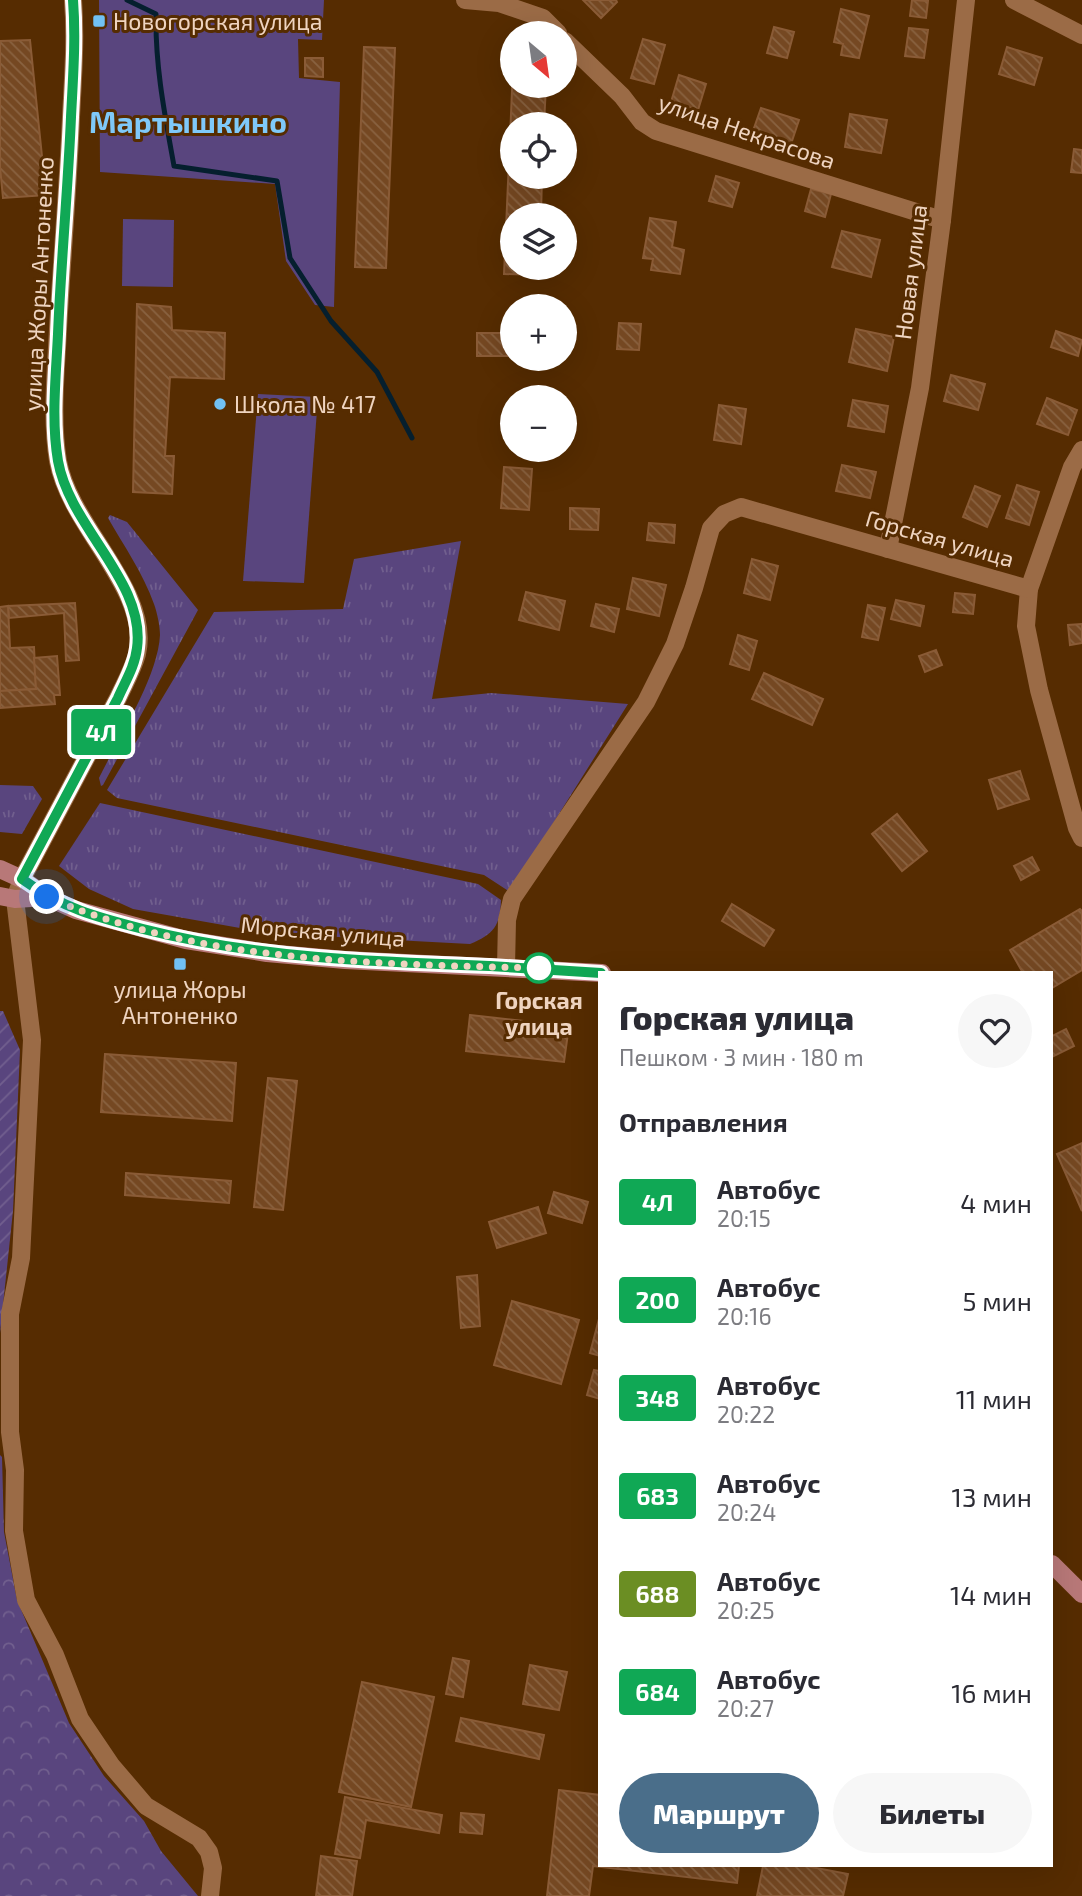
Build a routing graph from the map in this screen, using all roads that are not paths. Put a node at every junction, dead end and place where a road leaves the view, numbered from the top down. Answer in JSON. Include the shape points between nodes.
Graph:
{"nodes":[{"id":1,"x":73,"y":0,"type":"edge"},
{"id":2,"x":466,"y":0,"type":"edge"},
{"id":3,"x":966,"y":0,"type":"edge"},
{"id":4,"x":1014,"y":0,"type":"edge"},
{"id":5,"x":499,"y":2,"type":"edge"},
{"id":6,"x":546,"y":21,"type":"edge"},
{"id":7,"x":1082,"y":35,"type":"edge"},
{"id":8,"x":578,"y":54,"type":"edge"},
{"id":9,"x":942,"y":220,"type":"junction"},
{"id":10,"x":1082,"y":450,"type":"edge"},
{"id":11,"x":888,"y":549,"type":"junction"},
{"id":12,"x":1029,"y":589,"type":"junction"},
{"id":13,"x":1082,"y":838,"type":"edge"},
{"id":14,"x":0,"y":869,"type":"edge"},
{"id":15,"x":22,"y":879,"type":"junction"},
{"id":16,"x":7,"y":897,"type":"edge"},
{"id":17,"x":47,"y":897,"type":"junction"},
{"id":18,"x":506,"y":967,"type":"junction"},
{"id":19,"x":598,"y":973,"type":"edge"},
{"id":20,"x":5,"y":1433,"type":"edge"},
{"id":21,"x":1053,"y":1565,"type":"edge"},
{"id":22,"x":1082,"y":1594,"type":"edge"},
{"id":23,"x":210,"y":1896,"type":"edge"}],
"edges":[{"from":1,"to":15,"type":"street","name":"улица Жоры Антоненко","via":[[76,38],[55,430],[59,463],[71,497],[126,589],[135,608],[138,638],[132,668],[118,698]]},
{"from":2,"to":5,"type":"street"},
{"from":3,"to":9,"type":"street","name":"Новая улица"},
{"from":4,"to":7,"type":"street"},
{"from":5,"to":6,"type":"street"},
{"from":8,"to":9,"type":"street","name":"улица Некрасова","via":[[656,131]]},
{"from":9,"to":11,"type":"street","name":"Новая улица","via":[[920,387]]},
{"from":10,"to":12,"type":"street"},
{"from":11,"to":12,"type":"street","name":"Горская улица"},
{"from":11,"to":18,"type":"street","name":"Горская улица","via":[[741,507],[724,514],[711,528],[675,644],[646,702],[512,900]]},
{"from":12,"to":13,"type":"street","via":[[1026,626],[1039,690]]},
{"from":14,"to":15,"type":"main road","name":"Морская улица"},
{"from":15,"to":16,"type":"street","name":"улица Жоры Антоненко"},
{"from":15,"to":17,"type":"main road","name":"Морская улица"},
{"from":16,"to":17,"type":"main road","name":"Морская улица"},
{"from":16,"to":20,"type":"street","via":[[32,1040],[21,1258],[10,1314]]},
{"from":17,"to":18,"type":"main road","name":"Морская улица","via":[[122,924],[227,947],[345,960]]},
{"from":18,"to":19,"type":"main road","name":"Морская улица"},
{"from":20,"to":23,"type":"street","via":[[15,1470],[14,1531],[26,1601],[55,1655],[80,1719],[111,1765],[146,1806],[199,1838],[209,1852],[213,1868]]},
{"from":21,"to":22,"type":"main road"}]}
